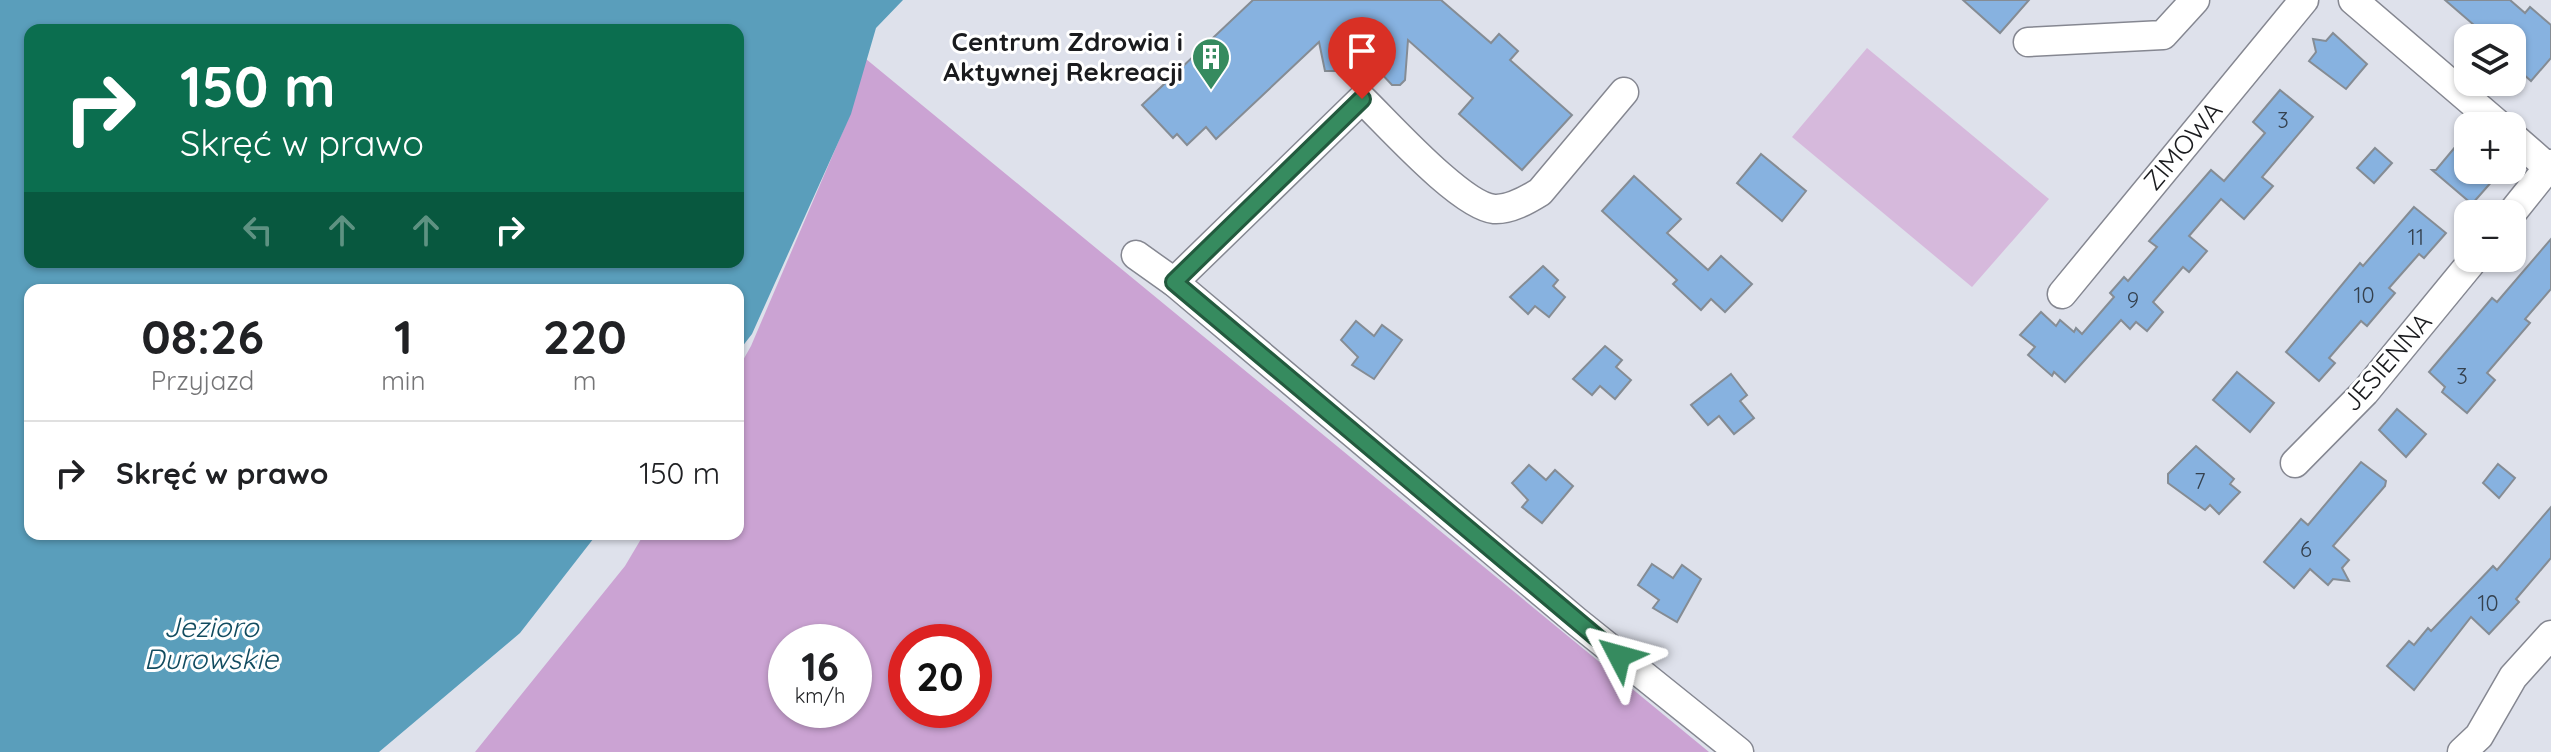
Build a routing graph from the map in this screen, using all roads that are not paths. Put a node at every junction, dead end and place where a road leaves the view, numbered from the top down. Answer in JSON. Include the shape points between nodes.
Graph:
{"nodes":[{"id":1,"x":2195,"y":0,"type":"edge"},
{"id":2,"x":2304,"y":0,"type":"edge"},
{"id":3,"x":2362,"y":3,"type":"edge"},
{"id":4,"x":2028,"y":42,"type":"dead end"},
{"id":5,"x":1624,"y":92,"type":"dead end"},
{"id":6,"x":2484,"y":112,"type":"edge"},
{"id":7,"x":2526,"y":147,"type":"edge"},
{"id":8,"x":2550,"y":167,"type":"edge"},
{"id":9,"x":2523,"y":200,"type":"edge"},
{"id":10,"x":1136,"y":255,"type":"dead end"},
{"id":11,"x":2464,"y":272,"type":"edge"},
{"id":12,"x":1174,"y":282,"type":"junction"},
{"id":13,"x":2062,"y":294,"type":"dead end"},
{"id":14,"x":2295,"y":463,"type":"dead end"},
{"id":15,"x":2551,"y":635,"type":"edge"},
{"id":16,"x":1739,"y":752,"type":"edge"},
{"id":17,"x":2462,"y":752,"type":"edge"}],
"edges":[{"from":1,"to":4,"type":"street","via":[[2163,35]]},
{"from":2,"to":13,"type":"street","name":"ZIMOWA"},
{"from":3,"to":6,"type":"street"},
{"from":5,"to":12,"type":"street","via":[[1540,192],[1522,203],[1494,209],[1464,197],[1362,99]]},
{"from":7,"to":8,"type":"street"},
{"from":8,"to":9,"type":"street"},
{"from":10,"to":12,"type":"street"},
{"from":11,"to":14,"type":"street","name":"JESIENNA","via":[[2365,392]]},
{"from":12,"to":16,"type":"street"},
{"from":15,"to":17,"type":"street","via":[[2513,677],[2479,736]]}]}
